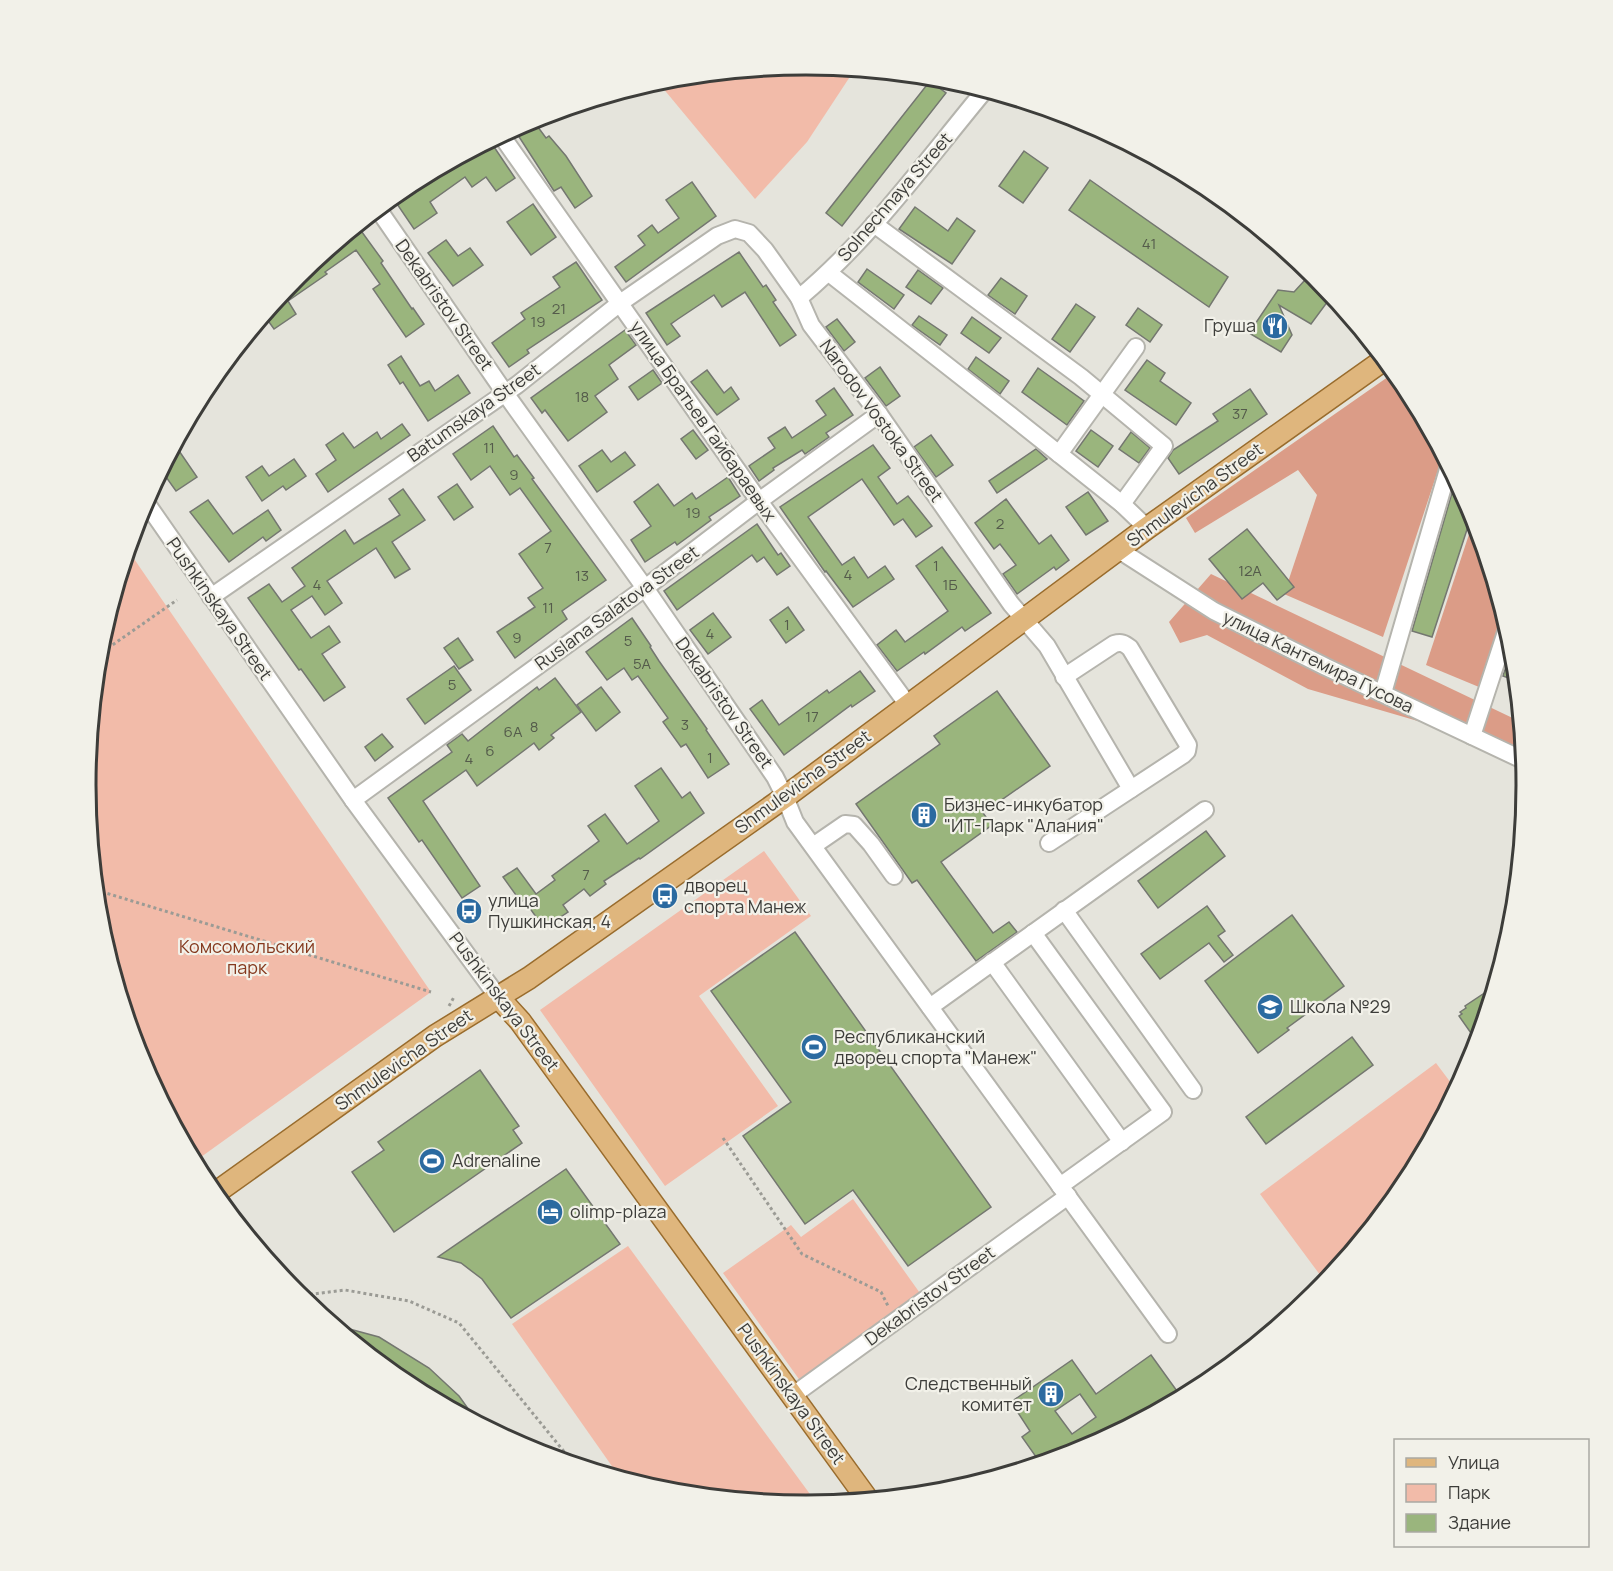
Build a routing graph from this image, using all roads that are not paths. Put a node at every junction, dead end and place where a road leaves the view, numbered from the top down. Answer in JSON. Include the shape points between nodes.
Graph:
{"nodes":[{"id":1,"x":979,"y":97,"type":"edge"},
{"id":2,"x":506,"y":142,"type":"edge"},
{"id":3,"x":383,"y":216,"type":"edge"},
{"id":4,"x":874,"y":224,"type":"junction"},
{"id":5,"x":735,"y":230,"type":"joint"},
{"id":6,"x":829,"y":273,"type":"junction"},
{"id":7,"x":799,"y":298,"type":"junction"},
{"id":8,"x":620,"y":303,"type":"junction"},
{"id":9,"x":1136,"y":347,"type":"dead end"},
{"id":10,"x":1378,"y":364,"type":"edge"},
{"id":11,"x":505,"y":393,"type":"junction"},
{"id":12,"x":1103,"y":396,"type":"junction"},
{"id":13,"x":879,"y":414,"type":"junction"},
{"id":14,"x":1059,"y":454,"type":"junction"},
{"id":15,"x":1446,"y":476,"type":"edge"},
{"id":16,"x":759,"y":501,"type":"junction"},
{"id":17,"x":1122,"y":504,"type":"junction"},
{"id":18,"x":152,"y":511,"type":"edge"},
{"id":19,"x":1147,"y":528,"type":"junction"},
{"id":20,"x":1119,"y":550,"type":"junction"},
{"id":21,"x":645,"y":588,"type":"junction"},
{"id":22,"x":211,"y":597,"type":"junction"},
{"id":23,"x":1024,"y":620,"type":"junction"},
{"id":24,"x":1502,"y":644,"type":"edge"},
{"id":25,"x":1064,"y":676,"type":"junction"},
{"id":26,"x":1383,"y":693,"type":"junction"},
{"id":27,"x":908,"y":705,"type":"junction"},
{"id":28,"x":1472,"y":736,"type":"junction"},
{"id":29,"x":1516,"y":757,"type":"edge"},
{"id":30,"x":1131,"y":789,"type":"junction"},
{"id":31,"x":785,"y":797,"type":"junction"},
{"id":32,"x":353,"y":800,"type":"junction"},
{"id":33,"x":1205,"y":810,"type":"dead end"},
{"id":34,"x":1049,"y":843,"type":"dead end"},
{"id":35,"x":813,"y":846,"type":"junction"},
{"id":36,"x":894,"y":876,"type":"dead end"},
{"id":37,"x":1064,"y":910,"type":"junction"},
{"id":38,"x":1033,"y":933,"type":"junction"},
{"id":39,"x":992,"y":962,"type":"junction"},
{"id":40,"x":498,"y":997,"type":"junction"},
{"id":41,"x":930,"y":1007,"type":"junction"},
{"id":42,"x":1193,"y":1090,"type":"dead end"},
{"id":43,"x":1122,"y":1142,"type":"junction"},
{"id":44,"x":222,"y":1188,"type":"edge"},
{"id":45,"x":1064,"y":1191,"type":"junction"},
{"id":46,"x":1168,"y":1334,"type":"dead end"},
{"id":47,"x":792,"y":1396,"type":"junction"},
{"id":48,"x":863,"y":1493,"type":"edge"}],
"edges":[{"from":1,"to":4,"type":"street","name":"Solnechnaya Street"},
{"from":2,"to":8,"type":"street","name":"улица Братьев Гайбараевых"},
{"from":3,"to":11,"type":"street","name":"Dekabristov Street"},
{"from":4,"to":6,"type":"street","name":"Solnechnaya Street"},
{"from":4,"to":12,"type":"street"},
{"from":5,"to":7,"type":"street","name":"Narodov Vostoka Street","via":[[750,233]]},
{"from":5,"to":8,"type":"street","name":"Batumskaya Street","via":[[717,236]]},
{"from":6,"to":7,"type":"street","name":"Solnechnaya Street"},
{"from":6,"to":14,"type":"street"},
{"from":7,"to":13,"type":"street","name":"Narodov Vostoka Street","via":[[811,325]]},
{"from":8,"to":11,"type":"street","name":"Batumskaya Street"},
{"from":8,"to":16,"type":"street","name":"улица Братьев Гайбараевых"},
{"from":9,"to":12,"type":"street"},
{"from":10,"to":19,"type":"main road","name":"Shmulevicha Street"},
{"from":11,"to":21,"type":"street","name":"Dekabristov Street"},
{"from":11,"to":22,"type":"street","name":"Batumskaya Street"},
{"from":12,"to":14,"type":"street"},
{"from":12,"to":17,"type":"street","via":[[1164,446]]},
{"from":13,"to":16,"type":"street","name":"Ruslana Salatova Street"},
{"from":13,"to":23,"type":"street","name":"Narodov Vostoka Street"},
{"from":14,"to":17,"type":"street"},
{"from":15,"to":26,"type":"street"},
{"from":16,"to":21,"type":"street","name":"Ruslana Salatova Street"},
{"from":16,"to":27,"type":"street","name":"улица Братьев Гайбараевых"},
{"from":17,"to":19,"type":"street"},
{"from":18,"to":22,"type":"street","name":"Pushkinskaya Street"},
{"from":19,"to":20,"type":"main road","name":"Shmulevicha Street"},
{"from":20,"to":23,"type":"main road","name":"Shmulevicha Street"},
{"from":20,"to":26,"type":"street","name":"улица Кантемира Гусова","via":[[1214,611]]},
{"from":21,"to":31,"type":"street","name":"Dekabristov Street"},
{"from":21,"to":32,"type":"street","name":"Ruslana Salatova Street"},
{"from":22,"to":32,"type":"street","name":"Pushkinskaya Street"},
{"from":23,"to":25,"type":"street","name":"Narodov Vostoka Street","via":[[1047,646]]},
{"from":23,"to":27,"type":"main road","name":"Shmulevicha Street"},
{"from":24,"to":28,"type":"street"},
{"from":25,"to":30,"type":"street","name":"Narodov Vostoka Street"},
{"from":25,"to":30,"type":"street","via":[[1119,642],[1125,644],[1186,739],[1187,751],[1183,755]]},
{"from":26,"to":28,"type":"street","name":"улица Кантемира Гусова"},
{"from":27,"to":31,"type":"main road","name":"Shmulevicha Street"},
{"from":28,"to":29,"type":"street","name":"улица Кантемира Гусова"},
{"from":30,"to":34,"type":"street"},
{"from":31,"to":35,"type":"street","name":"Dekabristov Street","via":[[795,822]]},
{"from":31,"to":40,"type":"main road","name":"Shmulevicha Street"},
{"from":32,"to":40,"type":"street","name":"Pushkinskaya Street"},
{"from":33,"to":37,"type":"street"},
{"from":35,"to":36,"type":"street","via":[[845,824],[854,825]]},
{"from":35,"to":41,"type":"street","name":"Dekabristov Street"},
{"from":37,"to":38,"type":"street"},
{"from":37,"to":42,"type":"street"},
{"from":38,"to":39,"type":"street"},
{"from":38,"to":43,"type":"street","via":[[1163,1112]]},
{"from":39,"to":41,"type":"street"},
{"from":39,"to":43,"type":"street"},
{"from":40,"to":44,"type":"main road","name":"Shmulevicha Street","via":[[435,1036]]},
{"from":40,"to":47,"type":"main road","name":"Pushkinskaya Street","via":[[520,1021]]},
{"from":41,"to":45,"type":"street","name":"Dekabristov Street"},
{"from":43,"to":45,"type":"street"},
{"from":45,"to":46,"type":"street","name":"Dekabristov Street"},
{"from":45,"to":47,"type":"street","name":"Dekabristov Street"},
{"from":47,"to":48,"type":"main road","name":"Pushkinskaya Street"}]}
